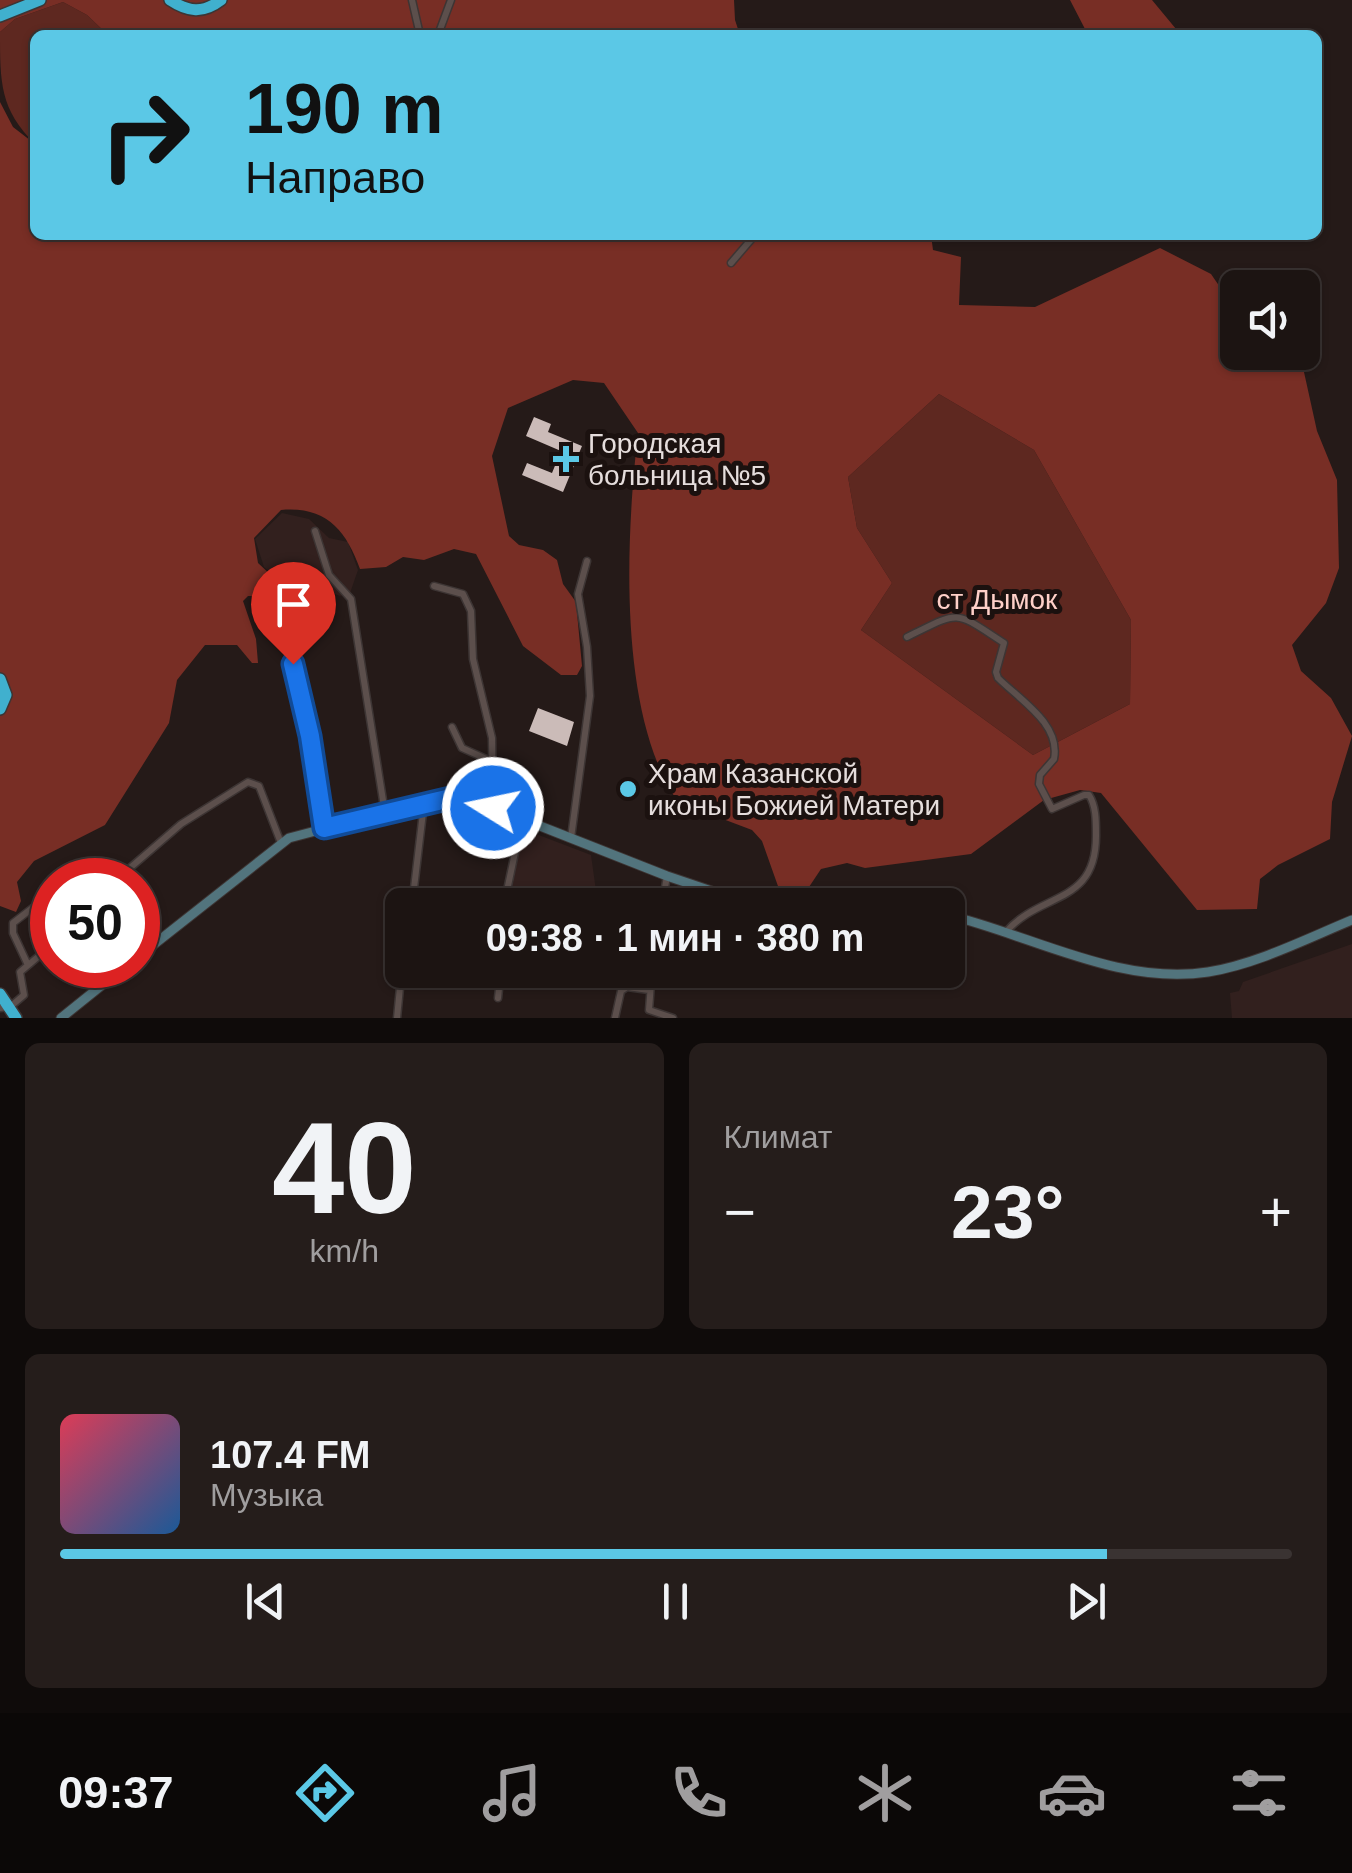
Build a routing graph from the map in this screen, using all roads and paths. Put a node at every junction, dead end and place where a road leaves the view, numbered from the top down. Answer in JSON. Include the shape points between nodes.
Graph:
{"nodes":[{"id":1,"x":40,"y":0,"type":"edge"},
{"id":2,"x":170,"y":0,"type":"edge"},
{"id":3,"x":221,"y":0,"type":"edge"},
{"id":4,"x":412,"y":0,"type":"edge"},
{"id":5,"x":451,"y":0,"type":"edge"},
{"id":6,"x":0,"y":16,"type":"edge"},
{"id":7,"x":419,"y":30,"type":"edge"},
{"id":8,"x":440,"y":30,"type":"edge"},
{"id":9,"x":751,"y":240,"type":"edge"},
{"id":10,"x":731,"y":263,"type":"dead end"},
{"id":11,"x":315,"y":531,"type":"dead end"},
{"id":12,"x":587,"y":561,"type":"dead end"},
{"id":13,"x":434,"y":586,"type":"dead end"},
{"id":14,"x":907,"y":637,"type":"dead end"},
{"id":15,"x":293,"y":664,"type":"dead end"},
{"id":16,"x":0,"y":679,"type":"edge"},
{"id":17,"x":0,"y":710,"type":"edge"},
{"id":18,"x":452,"y":727,"type":"dead end"},
{"id":19,"x":492,"y":762,"type":"junction"},
{"id":20,"x":424,"y":804,"type":"junction"},
{"id":21,"x":493,"y":808,"type":"junction"},
{"id":22,"x":384,"y":813,"type":"junction"},
{"id":23,"x":522,"y":819,"type":"junction"},
{"id":24,"x":324,"y":828,"type":"junction"},
{"id":25,"x":571,"y":839,"type":"junction"},
{"id":26,"x":282,"y":843,"type":"junction"},
{"id":27,"x":142,"y":858,"type":"edge"},
{"id":28,"x":667,"y":876,"type":"junction"},
{"id":29,"x":414,"y":888,"type":"edge"},
{"id":30,"x":508,"y":888,"type":"edge"},
{"id":31,"x":665,"y":888,"type":"edge"},
{"id":32,"x":702,"y":888,"type":"edge"},
{"id":33,"x":30,"y":911,"type":"edge"},
{"id":34,"x":965,"y":920,"type":"edge"},
{"id":35,"x":1352,"y":920,"type":"edge"},
{"id":36,"x":1006,"y":934,"type":"junction"},
{"id":37,"x":160,"y":939,"type":"edge"},
{"id":38,"x":30,"y":961,"type":"edge"},
{"id":39,"x":27,"y":963,"type":"junction"},
{"id":40,"x":98,"y":988,"type":"edge"},
{"id":41,"x":400,"y":988,"type":"edge"},
{"id":42,"x":499,"y":988,"type":"edge"},
{"id":43,"x":649,"y":990,"type":"joint"},
{"id":44,"x":0,"y":994,"type":"edge"},
{"id":45,"x":498,"y":998,"type":"dead end"},
{"id":46,"x":9,"y":1011,"type":"edge"},
{"id":47,"x":61,"y":1018,"type":"edge"},
{"id":48,"x":397,"y":1018,"type":"edge"},
{"id":49,"x":615,"y":1018,"type":"edge"},
{"id":50,"x":673,"y":1018,"type":"edge"}],
"edges":[{"from":1,"to":6,"type":"highway"},
{"from":2,"to":3,"type":"highway","via":[[202,10]]},
{"from":4,"to":7,"type":"street"},
{"from":5,"to":8,"type":"street"},
{"from":9,"to":10,"type":"street"},
{"from":11,"to":22,"type":"street","via":[[328,575],[350,599]]},
{"from":12,"to":25,"type":"street","via":[[578,594],[590,696]]},
{"from":13,"to":19,"type":"street","via":[[468,599]]},
{"from":14,"to":36,"type":"street","via":[[952,615],[1004,643],[998,678],[1043,720],[1054,740],[1054,758],[1040,775],[1043,796],[1052,809],[1084,795],[1094,803],[1096,848],[1086,880],[1014,922]]},
{"from":15,"to":24,"type":"street"},
{"from":16,"to":17,"type":"highway","via":[[6,694]]},
{"from":18,"to":19,"type":"street","via":[[462,748]]},
{"from":19,"to":21,"type":"street"},
{"from":20,"to":21,"type":"main road","via":[[455,797]]},
{"from":20,"to":22,"type":"main road"},
{"from":20,"to":29,"type":"street"},
{"from":21,"to":23,"type":"main road"},
{"from":22,"to":24,"type":"main road"},
{"from":23,"to":25,"type":"main road"},
{"from":23,"to":30,"type":"street"},
{"from":24,"to":26,"type":"main road"},
{"from":25,"to":28,"type":"main road"},
{"from":26,"to":27,"type":"street","via":[[258,786],[248,782]]},
{"from":26,"to":37,"type":"main road"},
{"from":28,"to":31,"type":"street"},
{"from":28,"to":32,"type":"main road"},
{"from":33,"to":39,"type":"street","via":[[13,924]]},
{"from":34,"to":36,"type":"main road"},
{"from":35,"to":36,"type":"main road","via":[[1231,966],[1179,974],[1134,969]]},
{"from":38,"to":39,"type":"street"},
{"from":39,"to":46,"type":"street","via":[[19,977],[24,996]]},
{"from":40,"to":47,"type":"main road"},
{"from":41,"to":48,"type":"street"},
{"from":42,"to":45,"type":"street"},
{"from":43,"to":49,"type":"street","via":[[621,991]]},
{"from":43,"to":50,"type":"street","via":[[649,1010]]},
{"from":44,"to":46,"type":"highway"}]}
